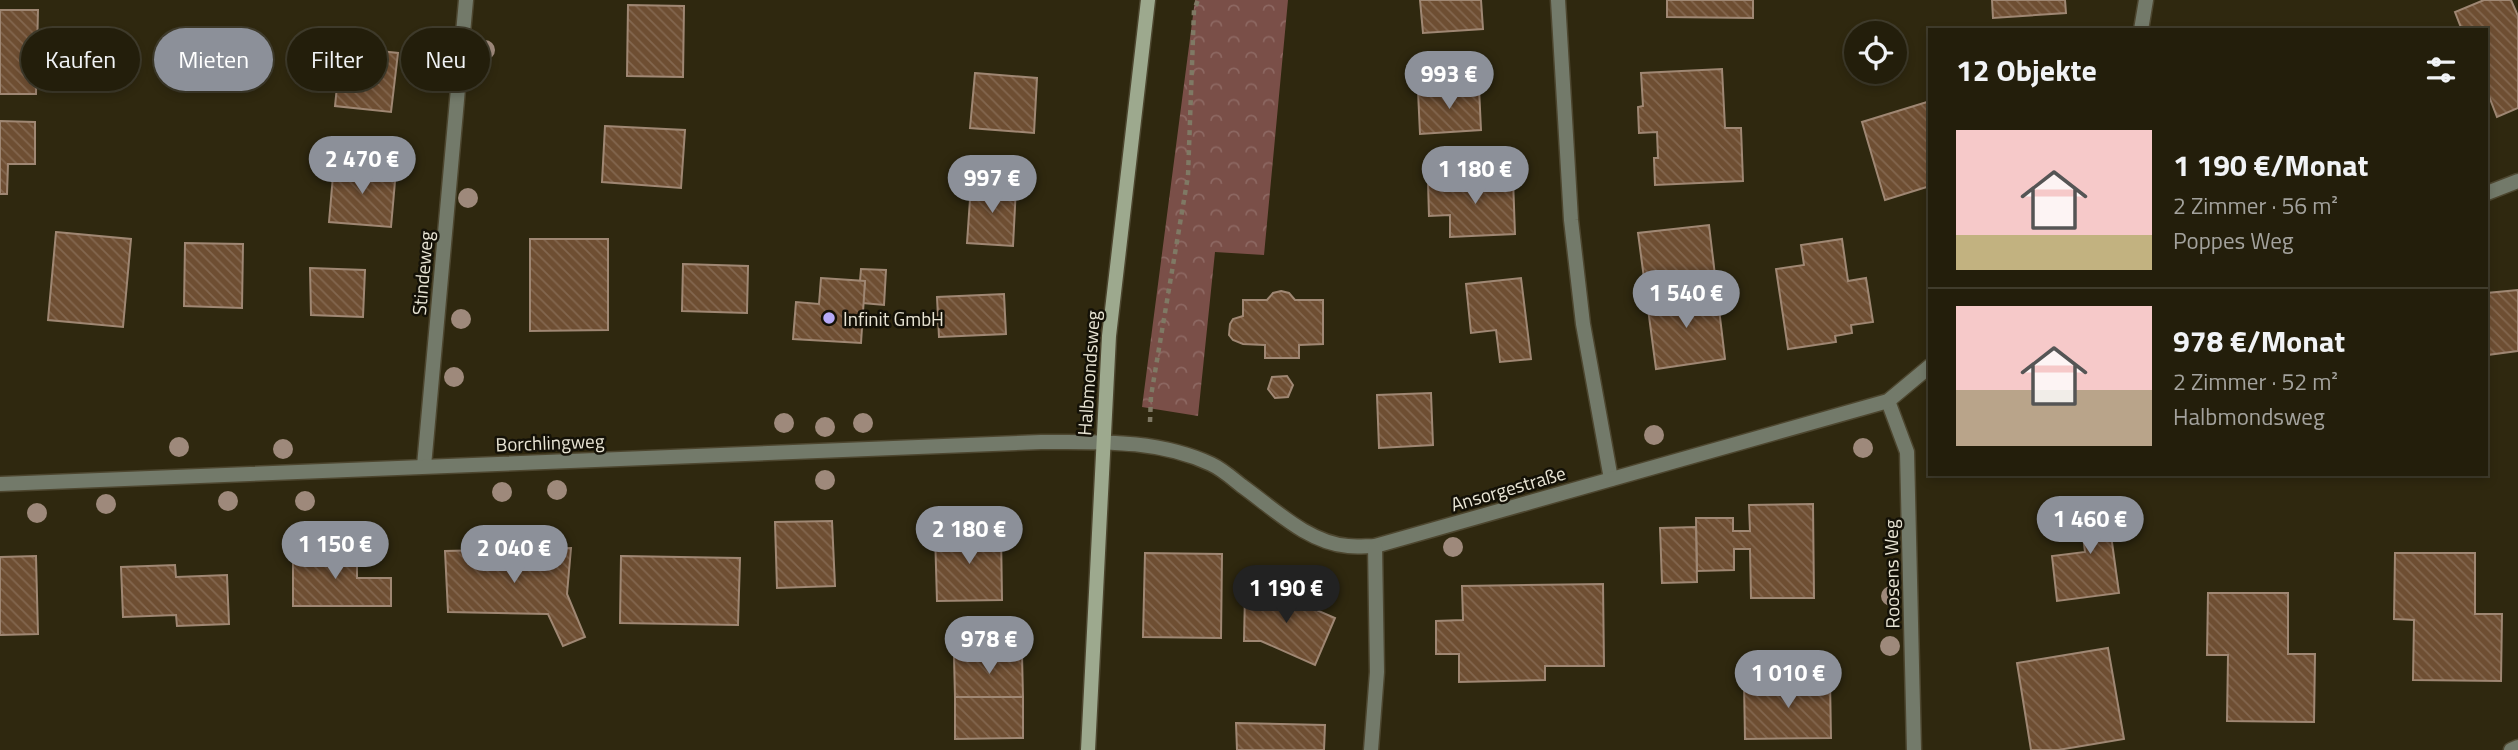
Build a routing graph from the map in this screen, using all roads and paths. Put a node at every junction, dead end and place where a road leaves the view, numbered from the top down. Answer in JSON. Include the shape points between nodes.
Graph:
{"nodes":[{"id":1,"x":466,"y":0,"type":"edge"},
{"id":2,"x":1148,"y":0,"type":"edge"},
{"id":3,"x":1198,"y":0,"type":"edge"},
{"id":4,"x":1558,"y":0,"type":"edge"},
{"id":5,"x":2146,"y":0,"type":"edge"},
{"id":6,"x":2141,"y":28,"type":"edge"},
{"id":7,"x":2518,"y":181,"type":"edge"},
{"id":8,"x":2488,"y":192,"type":"edge"},
{"id":9,"x":1928,"y":368,"type":"edge"},
{"id":10,"x":1888,"y":401,"type":"junction"},
{"id":11,"x":1102,"y":442,"type":"junction"},
{"id":12,"x":1148,"y":445,"type":"junction"},
{"id":13,"x":424,"y":466,"type":"junction"},
{"id":14,"x":1611,"y":479,"type":"junction"},
{"id":15,"x":0,"y":484,"type":"edge"},
{"id":16,"x":1375,"y":546,"type":"junction"},
{"id":17,"x":2518,"y":747,"type":"edge"},
{"id":18,"x":1088,"y":750,"type":"edge"},
{"id":19,"x":1371,"y":750,"type":"edge"},
{"id":20,"x":1914,"y":750,"type":"edge"},
{"id":21,"x":2511,"y":750,"type":"edge"}],
"edges":[{"from":1,"to":13,"type":"street","name":"Stindeweg"},
{"from":2,"to":11,"type":"street","name":"Halbmondsweg","via":[[1109,336]]},
{"from":3,"to":12,"type":"path","via":[[1188,176],[1151,396]]},
{"from":4,"to":14,"type":"street","via":[[1574,246]]},
{"from":5,"to":6,"type":"street"},
{"from":7,"to":8,"type":"street"},
{"from":9,"to":10,"type":"street","name":"Ansorgestraße"},
{"from":10,"to":14,"type":"street","name":"Ansorgestraße"},
{"from":10,"to":20,"type":"street","name":"Roosens Weg","via":[[1907,452]]},
{"from":11,"to":12,"type":"street","name":"Ansorgestraße"},
{"from":11,"to":13,"type":"street","name":"Borchlingweg"},
{"from":11,"to":18,"type":"street","name":"Halbmondsweg"},
{"from":12,"to":16,"type":"street","name":"Ansorgestraße","via":[[1179,451],[1214,466],[1322,540]]},
{"from":13,"to":15,"type":"street","name":"Borchlingweg"},
{"from":14,"to":16,"type":"street","name":"Ansorgestraße"},
{"from":16,"to":19,"type":"street","via":[[1377,672]]},
{"from":17,"to":21,"type":"street"}]}
